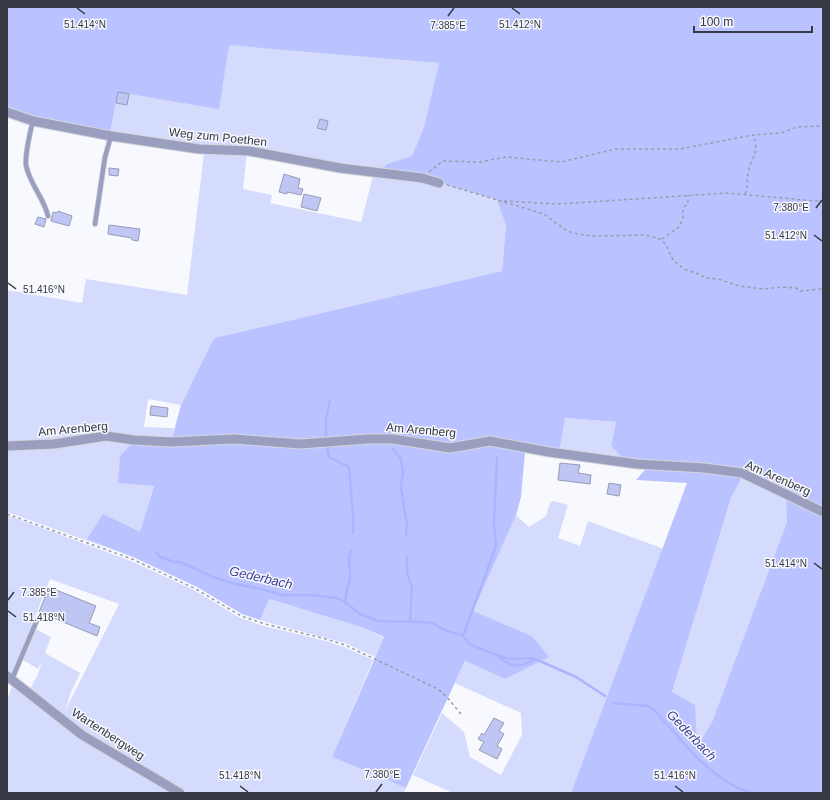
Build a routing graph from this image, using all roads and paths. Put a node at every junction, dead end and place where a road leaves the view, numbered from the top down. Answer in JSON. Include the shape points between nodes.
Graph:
{"nodes":[{"id":1,"x":7,"y":112,"type":"edge"},
{"id":2,"x":33,"y":122,"type":"junction"},
{"id":3,"x":823,"y":126,"type":"edge"},
{"id":4,"x":753,"y":135,"type":"junction"},
{"id":5,"x":111,"y":136,"type":"junction"},
{"id":6,"x":422,"y":178,"type":"junction"},
{"id":7,"x":438,"y":183,"type":"joint"},
{"id":8,"x":745,"y":194,"type":"junction"},
{"id":9,"x":688,"y":195,"type":"junction"},
{"id":10,"x":498,"y":200,"type":"junction"},
{"id":11,"x":823,"y":201,"type":"edge"},
{"id":12,"x":48,"y":216,"type":"dead end"},
{"id":13,"x":95,"y":224,"type":"dead end"},
{"id":14,"x":662,"y":240,"type":"junction"},
{"id":15,"x":823,"y":290,"type":"edge"},
{"id":16,"x":7,"y":446,"type":"edge"},
{"id":17,"x":823,"y":512,"type":"edge"},
{"id":18,"x":7,"y":514,"type":"edge"},
{"id":19,"x":38,"y":620,"type":"dead end"},
{"id":20,"x":10,"y":678,"type":"edge"},
{"id":21,"x":461,"y":714,"type":"dead end"},
{"id":22,"x":180,"y":793,"type":"edge"}],
"edges":[{"from":1,"to":2,"type":"street","name":"Weg zum Poethen"},
{"from":2,"to":5,"type":"street","name":"Weg zum Poethen"},
{"from":2,"to":12,"type":"lane","via":[[26,163]]},
{"from":3,"to":4,"type":"path","via":[[798,127],[781,133]]},
{"from":4,"to":6,"type":"path","via":[[680,149],[616,149],[561,162],[506,157],[480,162],[443,161]]},
{"from":4,"to":8,"type":"path","via":[[756,152],[749,170]]},
{"from":5,"to":6,"type":"street","name":"Weg zum Poethen","via":[[199,149],[249,151],[340,168]]},
{"from":5,"to":13,"type":"lane"},
{"from":6,"to":7,"type":"street","name":"Weg zum Poethen"},
{"from":7,"to":10,"type":"path"},
{"from":8,"to":9,"type":"path"},
{"from":8,"to":11,"type":"path"},
{"from":9,"to":10,"type":"path","via":[[558,204]]},
{"from":9,"to":14,"type":"path","via":[[680,227]]},
{"from":10,"to":14,"type":"path","via":[[544,214],[567,231],[585,236],[646,235]]},
{"from":14,"to":15,"type":"path","via":[[673,260],[684,269],[705,278],[763,289],[782,287],[801,291]]},
{"from":16,"to":17,"type":"street","name":"Am Arenberg","via":[[54,444],[106,436],[171,442],[234,439],[300,444],[393,439],[450,448],[490,441],[637,464],[742,473]]},
{"from":18,"to":21,"type":"path","via":[[132,559],[196,589],[241,616],[345,645],[438,689]]},
{"from":19,"to":20,"type":"lane"},
{"from":20,"to":22,"type":"street","name":"Wartenbergweg","via":[[82,735]]}]}
